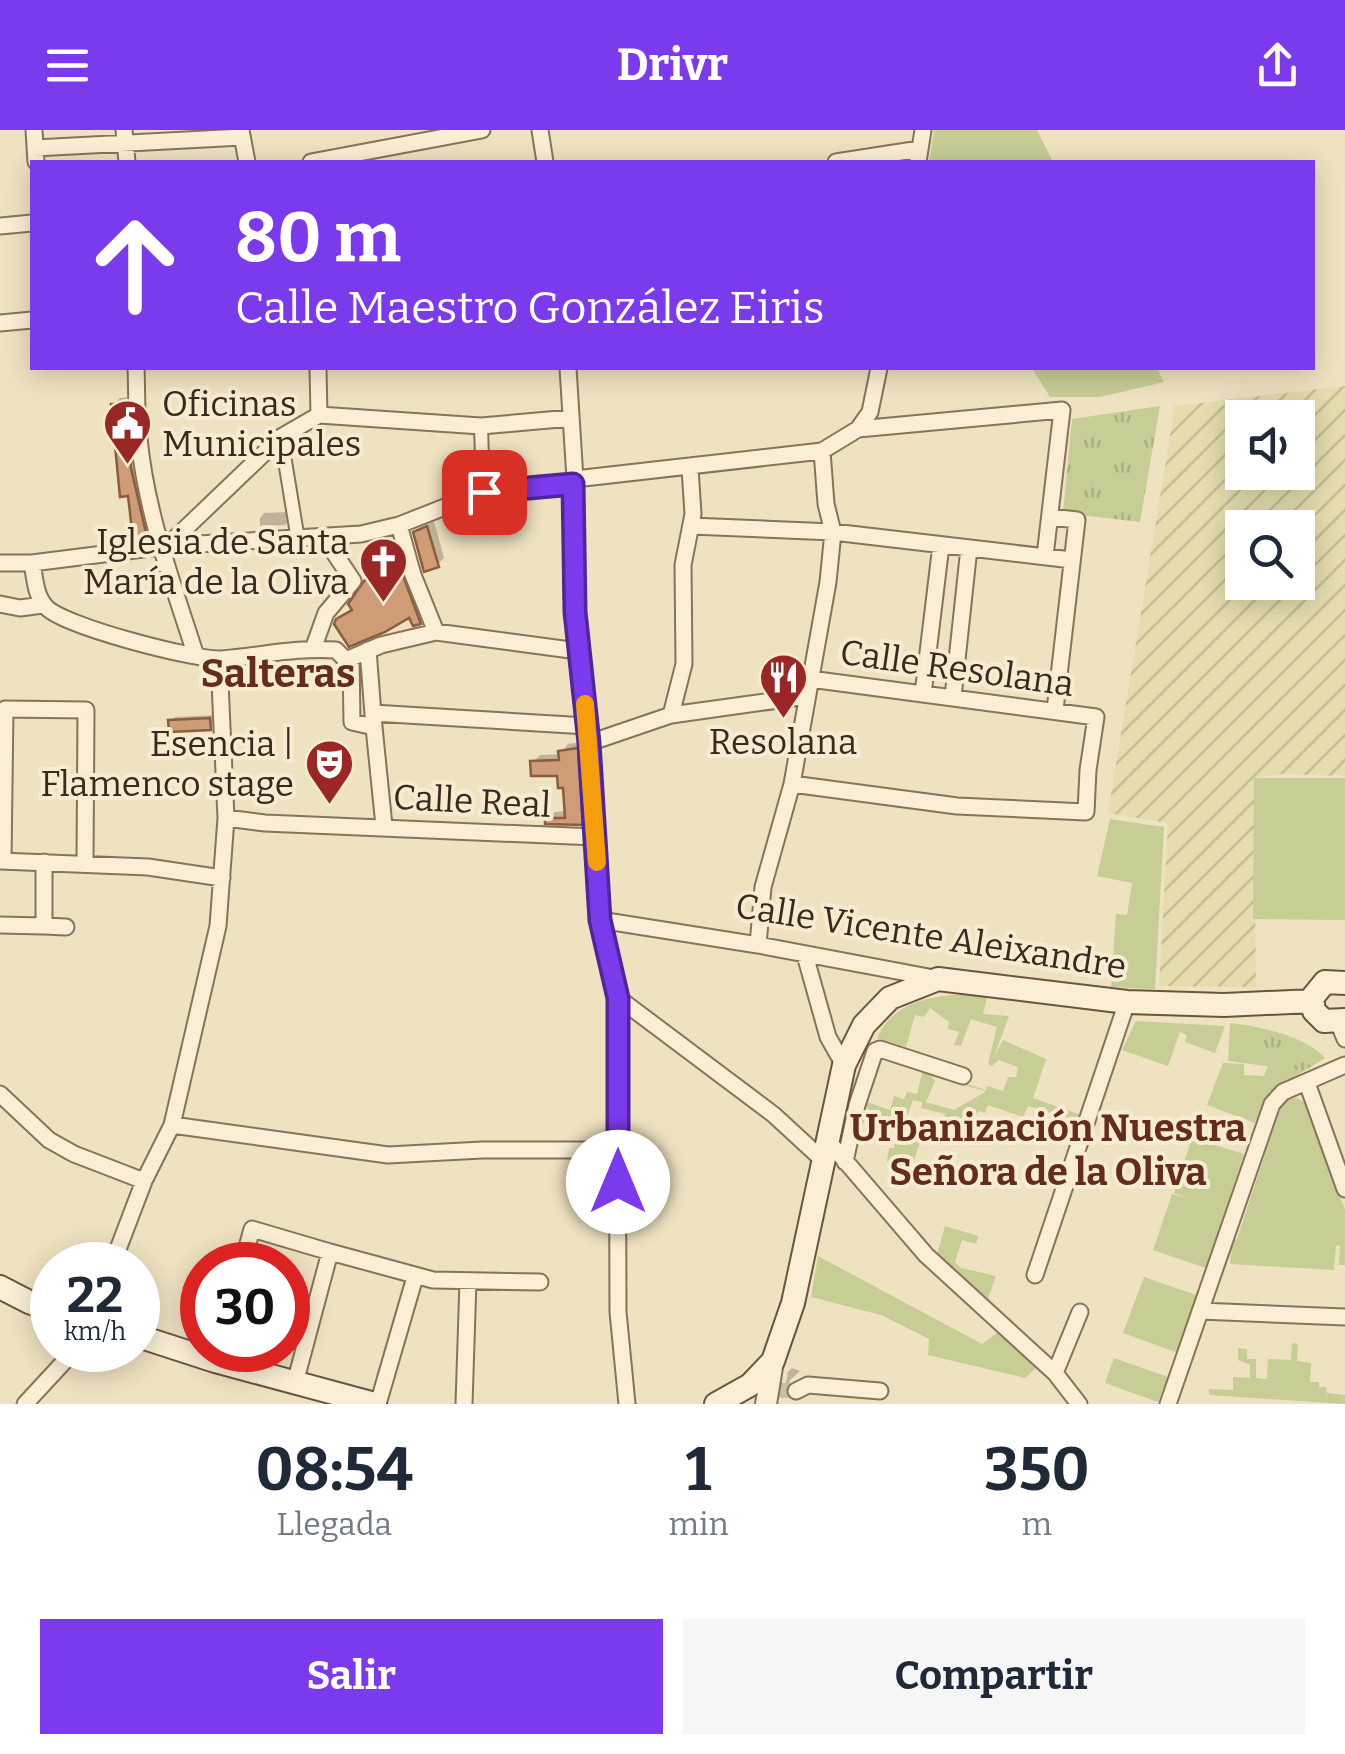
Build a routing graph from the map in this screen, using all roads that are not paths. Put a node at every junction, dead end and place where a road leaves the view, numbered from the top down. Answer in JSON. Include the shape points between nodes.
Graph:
{"nodes":[{"id":1,"x":34,"y":130,"type":"edge"},
{"id":2,"x":482,"y":130,"type":"edge"},
{"id":3,"x":540,"y":130,"type":"edge"},
{"id":4,"x":924,"y":130,"type":"edge"},
{"id":5,"x":241,"y":134,"type":"edge"},
{"id":6,"x":124,"y":137,"type":"edge"},
{"id":7,"x":36,"y":156,"type":"edge"},
{"id":8,"x":919,"y":156,"type":"edge"},
{"id":9,"x":246,"y":160,"type":"edge"},
{"id":10,"x":340,"y":160,"type":"edge"},
{"id":11,"x":545,"y":160,"type":"edge"},
{"id":12,"x":864,"y":160,"type":"edge"},
{"id":13,"x":30,"y":224,"type":"edge"},
{"id":14,"x":0,"y":226,"type":"edge"},
{"id":15,"x":30,"y":320,"type":"edge"},
{"id":16,"x":0,"y":323,"type":"edge"},
{"id":17,"x":136,"y":370,"type":"edge"},
{"id":18,"x":318,"y":370,"type":"edge"},
{"id":19,"x":568,"y":370,"type":"edge"},
{"id":20,"x":878,"y":370,"type":"edge"},
{"id":21,"x":318,"y":415,"type":"junction"},
{"id":22,"x":572,"y":418,"type":"junction"},
{"id":23,"x":482,"y":426,"type":"junction"},
{"id":24,"x":858,"y":429,"type":"junction"},
{"id":25,"x":281,"y":437,"type":"junction"},
{"id":26,"x":822,"y":451,"type":"junction"},
{"id":27,"x":690,"y":468,"type":"junction"},
{"id":28,"x":574,"y":481,"type":"junction"},
{"id":29,"x":484,"y":492,"type":"junction"},
{"id":30,"x":1050,"y":517,"type":"junction"},
{"id":31,"x":399,"y":525,"type":"junction"},
{"id":32,"x":690,"y":526,"type":"junction"},
{"id":33,"x":833,"y":532,"type":"junction"},
{"id":34,"x":325,"y":539,"type":"junction"},
{"id":35,"x":298,"y":540,"type":"junction"},
{"id":36,"x":941,"y":545,"type":"junction"},
{"id":37,"x":164,"y":546,"type":"junction"},
{"id":38,"x":969,"y":548,"type":"junction"},
{"id":39,"x":1045,"y":556,"type":"junction"},
{"id":40,"x":1072,"y":560,"type":"junction"},
{"id":41,"x":0,"y":563,"type":"edge"},
{"id":42,"x":32,"y":563,"type":"junction"},
{"id":43,"x":0,"y":604,"type":"edge"},
{"id":44,"x":43,"y":604,"type":"junction"},
{"id":45,"x":436,"y":632,"type":"junction"},
{"id":46,"x":313,"y":648,"type":"junction"},
{"id":47,"x":368,"y":650,"type":"junction"},
{"id":48,"x":578,"y":651,"type":"junction"},
{"id":49,"x":196,"y":656,"type":"junction"},
{"id":50,"x":351,"y":658,"type":"junction"},
{"id":51,"x":219,"y":659,"type":"junction"},
{"id":52,"x":810,"y":679,"type":"junction"},
{"id":53,"x":923,"y":694,"type":"junction"},
{"id":54,"x":807,"y":696,"type":"junction"},
{"id":55,"x":953,"y":697,"type":"junction"},
{"id":56,"x":1055,"y":710,"type":"junction"},
{"id":57,"x":671,"y":715,"type":"junction"},
{"id":58,"x":374,"y":720,"type":"junction"},
{"id":59,"x":587,"y":726,"type":"junction"},
{"id":60,"x":589,"y":743,"type":"junction"},
{"id":61,"x":792,"y":784,"type":"junction"},
{"id":62,"x":226,"y":818,"type":"junction"},
{"id":63,"x":384,"y":826,"type":"junction"},
{"id":64,"x":595,"y":837,"type":"junction"},
{"id":65,"x":2,"y":861,"type":"edge"},
{"id":66,"x":44,"y":862,"type":"junction"},
{"id":67,"x":85,"y":863,"type":"junction"},
{"id":68,"x":222,"y":878,"type":"junction"},
{"id":69,"x":600,"y":920,"type":"junction"},
{"id":70,"x":0,"y":926,"type":"edge"},
{"id":71,"x":44,"y":926,"type":"junction"},
{"id":72,"x":66,"y":927,"type":"dead end"},
{"id":73,"x":758,"y":945,"type":"junction"},
{"id":74,"x":805,"y":955,"type":"junction"},
{"id":75,"x":938,"y":978,"type":"junction"},
{"id":76,"x":1345,"y":983,"type":"edge"},
{"id":77,"x":618,"y":998,"type":"junction"},
{"id":78,"x":1312,"y":1001,"type":"junction"},
{"id":79,"x":1128,"y":1002,"type":"junction"},
{"id":80,"x":1343,"y":1027,"type":"edge"},
{"id":81,"x":844,"y":1065,"type":"junction"},
{"id":82,"x":1345,"y":1065,"type":"edge"},
{"id":83,"x":963,"y":1076,"type":"dead end"},
{"id":84,"x":1306,"y":1083,"type":"junction"},
{"id":85,"x":0,"y":1094,"type":"edge"},
{"id":86,"x":172,"y":1125,"type":"junction"},
{"id":87,"x":618,"y":1150,"type":"junction"},
{"id":88,"x":833,"y":1155,"type":"junction"},
{"id":89,"x":144,"y":1181,"type":"junction"},
{"id":90,"x":1345,"y":1189,"type":"edge"},
{"id":91,"x":121,"y":1242,"type":"edge"},
{"id":92,"x":248,"y":1242,"type":"edge"},
{"id":93,"x":296,"y":1242,"type":"edge"},
{"id":94,"x":310,"y":1246,"type":"edge"},
{"id":95,"x":330,"y":1252,"type":"junction"},
{"id":96,"x":1035,"y":1274,"type":"dead end"},
{"id":97,"x":415,"y":1276,"type":"junction"},
{"id":98,"x":468,"y":1281,"type":"junction"},
{"id":99,"x":540,"y":1282,"type":"dead end"},
{"id":100,"x":0,"y":1287,"type":"edge"},
{"id":101,"x":30,"y":1302,"type":"edge"},
{"id":102,"x":1200,"y":1311,"type":"junction"},
{"id":103,"x":1080,"y":1312,"type":"dead end"},
{"id":104,"x":1345,"y":1317,"type":"edge"},
{"id":105,"x":773,"y":1361,"type":"junction"},
{"id":106,"x":54,"y":1372,"type":"edge"},
{"id":107,"x":263,"y":1372,"type":"edge"},
{"id":108,"x":1055,"y":1373,"type":"junction"},
{"id":109,"x":295,"y":1383,"type":"junction"},
{"id":110,"x":880,"y":1391,"type":"dead end"},
{"id":111,"x":777,"y":1394,"type":"edge"},
{"id":112,"x":25,"y":1404,"type":"edge"},
{"id":113,"x":377,"y":1404,"type":"edge"},
{"id":114,"x":464,"y":1404,"type":"edge"},
{"id":115,"x":627,"y":1404,"type":"edge"},
{"id":116,"x":716,"y":1404,"type":"edge"},
{"id":117,"x":1079,"y":1404,"type":"edge"},
{"id":118,"x":1168,"y":1404,"type":"edge"}],
"edges":[{"from":1,"to":7,"type":"street"},
{"from":2,"to":10,"type":"street"},
{"from":3,"to":11,"type":"street"},
{"from":4,"to":8,"type":"street"},
{"from":5,"to":6,"type":"street"},
{"from":5,"to":9,"type":"street"},
{"from":6,"to":7,"type":"street"},
{"from":8,"to":12,"type":"street"},
{"from":13,"to":14,"type":"street"},
{"from":15,"to":16,"type":"street"},
{"from":17,"to":37,"type":"street","via":[[139,438]]},
{"from":18,"to":21,"type":"street"},
{"from":19,"to":22,"type":"street"},
{"from":20,"to":24,"type":"street","via":[[870,412]]},
{"from":21,"to":23,"type":"street"},
{"from":21,"to":25,"type":"street"},
{"from":22,"to":23,"type":"street"},
{"from":22,"to":28,"type":"street"},
{"from":23,"to":29,"type":"street"},
{"from":24,"to":26,"type":"street"},
{"from":24,"to":30,"type":"street","via":[[1062,410]]},
{"from":25,"to":35,"type":"street"},
{"from":25,"to":37,"type":"street"},
{"from":26,"to":27,"type":"street"},
{"from":26,"to":33,"type":"street"},
{"from":27,"to":28,"type":"street"},
{"from":27,"to":32,"type":"street"},
{"from":28,"to":29,"type":"street"},
{"from":28,"to":48,"type":"street"},
{"from":29,"to":31,"type":"street"},
{"from":30,"to":39,"type":"street"},
{"from":30,"to":40,"type":"street","via":[[1077,520]]},
{"from":31,"to":34,"type":"street"},
{"from":31,"to":45,"type":"street"},
{"from":32,"to":33,"type":"street"},
{"from":32,"to":57,"type":"street","via":[[683,565],[684,664]]},
{"from":33,"to":36,"type":"street"},
{"from":33,"to":52,"type":"street"},
{"from":34,"to":35,"type":"street"},
{"from":34,"to":46,"type":"street","via":[[353,582],[326,613]]},
{"from":35,"to":37,"type":"street"},
{"from":36,"to":38,"type":"street"},
{"from":36,"to":53,"type":"street"},
{"from":37,"to":42,"type":"street"},
{"from":37,"to":49,"type":"street"},
{"from":38,"to":39,"type":"street"},
{"from":38,"to":55,"type":"street"},
{"from":39,"to":40,"type":"street"},
{"from":40,"to":56,"type":"street"},
{"from":41,"to":42,"type":"street"},
{"from":42,"to":44,"type":"street"},
{"from":43,"to":44,"type":"street"},
{"from":44,"to":49,"type":"street","via":[[74,623]]},
{"from":45,"to":47,"type":"street"},
{"from":45,"to":48,"type":"street"},
{"from":46,"to":50,"type":"street"},
{"from":46,"to":51,"type":"street"},
{"from":47,"to":50,"type":"street"},
{"from":47,"to":58,"type":"street"},
{"from":48,"to":59,"type":"street"},
{"from":49,"to":51,"type":"street"},
{"from":50,"to":58,"type":"street","via":[[352,722]]},
{"from":51,"to":62,"type":"street"},
{"from":52,"to":53,"type":"street","name":"Calle Resolana"},
{"from":52,"to":54,"type":"street"},
{"from":53,"to":55,"type":"street","name":"Calle Resolana"},
{"from":54,"to":57,"type":"street","name":"Calle Resolana"},
{"from":54,"to":61,"type":"street"},
{"from":55,"to":56,"type":"street","name":"Calle Resolana"},
{"from":56,"to":61,"type":"street","name":"Calle Resolana","via":[[1096,717],[1086,812],[957,806]]},
{"from":57,"to":60,"type":"street","name":"Calle Resolana"},
{"from":58,"to":59,"type":"street"},
{"from":58,"to":63,"type":"street"},
{"from":59,"to":60,"type":"street"},
{"from":60,"to":64,"type":"street"},
{"from":61,"to":73,"type":"street","via":[[763,887]]},
{"from":62,"to":63,"type":"street","name":"Calle Real"},
{"from":62,"to":68,"type":"street"},
{"from":63,"to":64,"type":"street","name":"Calle Real"},
{"from":64,"to":69,"type":"street"},
{"from":65,"to":66,"type":"street"},
{"from":65,"to":67,"type":"street","via":[[5,709],[86,710]]},
{"from":66,"to":67,"type":"street"},
{"from":66,"to":71,"type":"street"},
{"from":67,"to":68,"type":"street"},
{"from":68,"to":86,"type":"street","via":[[218,926]]},
{"from":69,"to":73,"type":"street","name":"Calle Vicente Aleixandre"},
{"from":69,"to":77,"type":"street"},
{"from":70,"to":71,"type":"street"},
{"from":71,"to":72,"type":"street"},
{"from":73,"to":74,"type":"street","name":"Calle Vicente Aleixandre"},
{"from":74,"to":75,"type":"street","name":"Calle Vicente Aleixandre"},
{"from":74,"to":81,"type":"street","via":[[828,1037]]},
{"from":75,"to":79,"type":"main road","name":"Calle Vicente Aleixandre"},
{"from":75,"to":81,"type":"main road","via":[[876,1010]]},
{"from":76,"to":78,"type":"main road","via":[[1324,982]]},
{"from":77,"to":87,"type":"street"},
{"from":77,"to":88,"type":"street"},
{"from":78,"to":79,"type":"main road","name":"Calle Vicente Aleixandre"},
{"from":78,"to":80,"type":"main road","via":[[1319,1017]]},
{"from":79,"to":96,"type":"street"},
{"from":81,"to":88,"type":"main road"},
{"from":82,"to":84,"type":"street"},
{"from":83,"to":88,"type":"street","via":[[875,1051]]},
{"from":84,"to":90,"type":"street"},
{"from":84,"to":102,"type":"street","via":[[1272,1104]]},
{"from":85,"to":89,"type":"street","via":[[49,1140]]},
{"from":86,"to":87,"type":"street","via":[[388,1155]]},
{"from":86,"to":89,"type":"street"},
{"from":87,"to":115,"type":"street","via":[[618,1312]]},
{"from":88,"to":105,"type":"main road"},
{"from":88,"to":108,"type":"street","via":[[926,1255]]},
{"from":89,"to":91,"type":"street"},
{"from":92,"to":93,"type":"street","via":[[252,1229]]},
{"from":94,"to":95,"type":"street"},
{"from":95,"to":97,"type":"street"},
{"from":95,"to":109,"type":"street"},
{"from":97,"to":98,"type":"street"},
{"from":97,"to":113,"type":"street"},
{"from":98,"to":99,"type":"street"},
{"from":98,"to":114,"type":"street"},
{"from":100,"to":101,"type":"main road"},
{"from":102,"to":104,"type":"street"},
{"from":102,"to":118,"type":"street"},
{"from":103,"to":108,"type":"street"},
{"from":105,"to":111,"type":"street"},
{"from":105,"to":116,"type":"main road","via":[[750,1385]]},
{"from":106,"to":112,"type":"street"},
{"from":107,"to":109,"type":"main road"},
{"from":108,"to":117,"type":"street"},
{"from":109,"to":113,"type":"main road"},
{"from":110,"to":111,"type":"street","via":[[808,1385]]}]}
